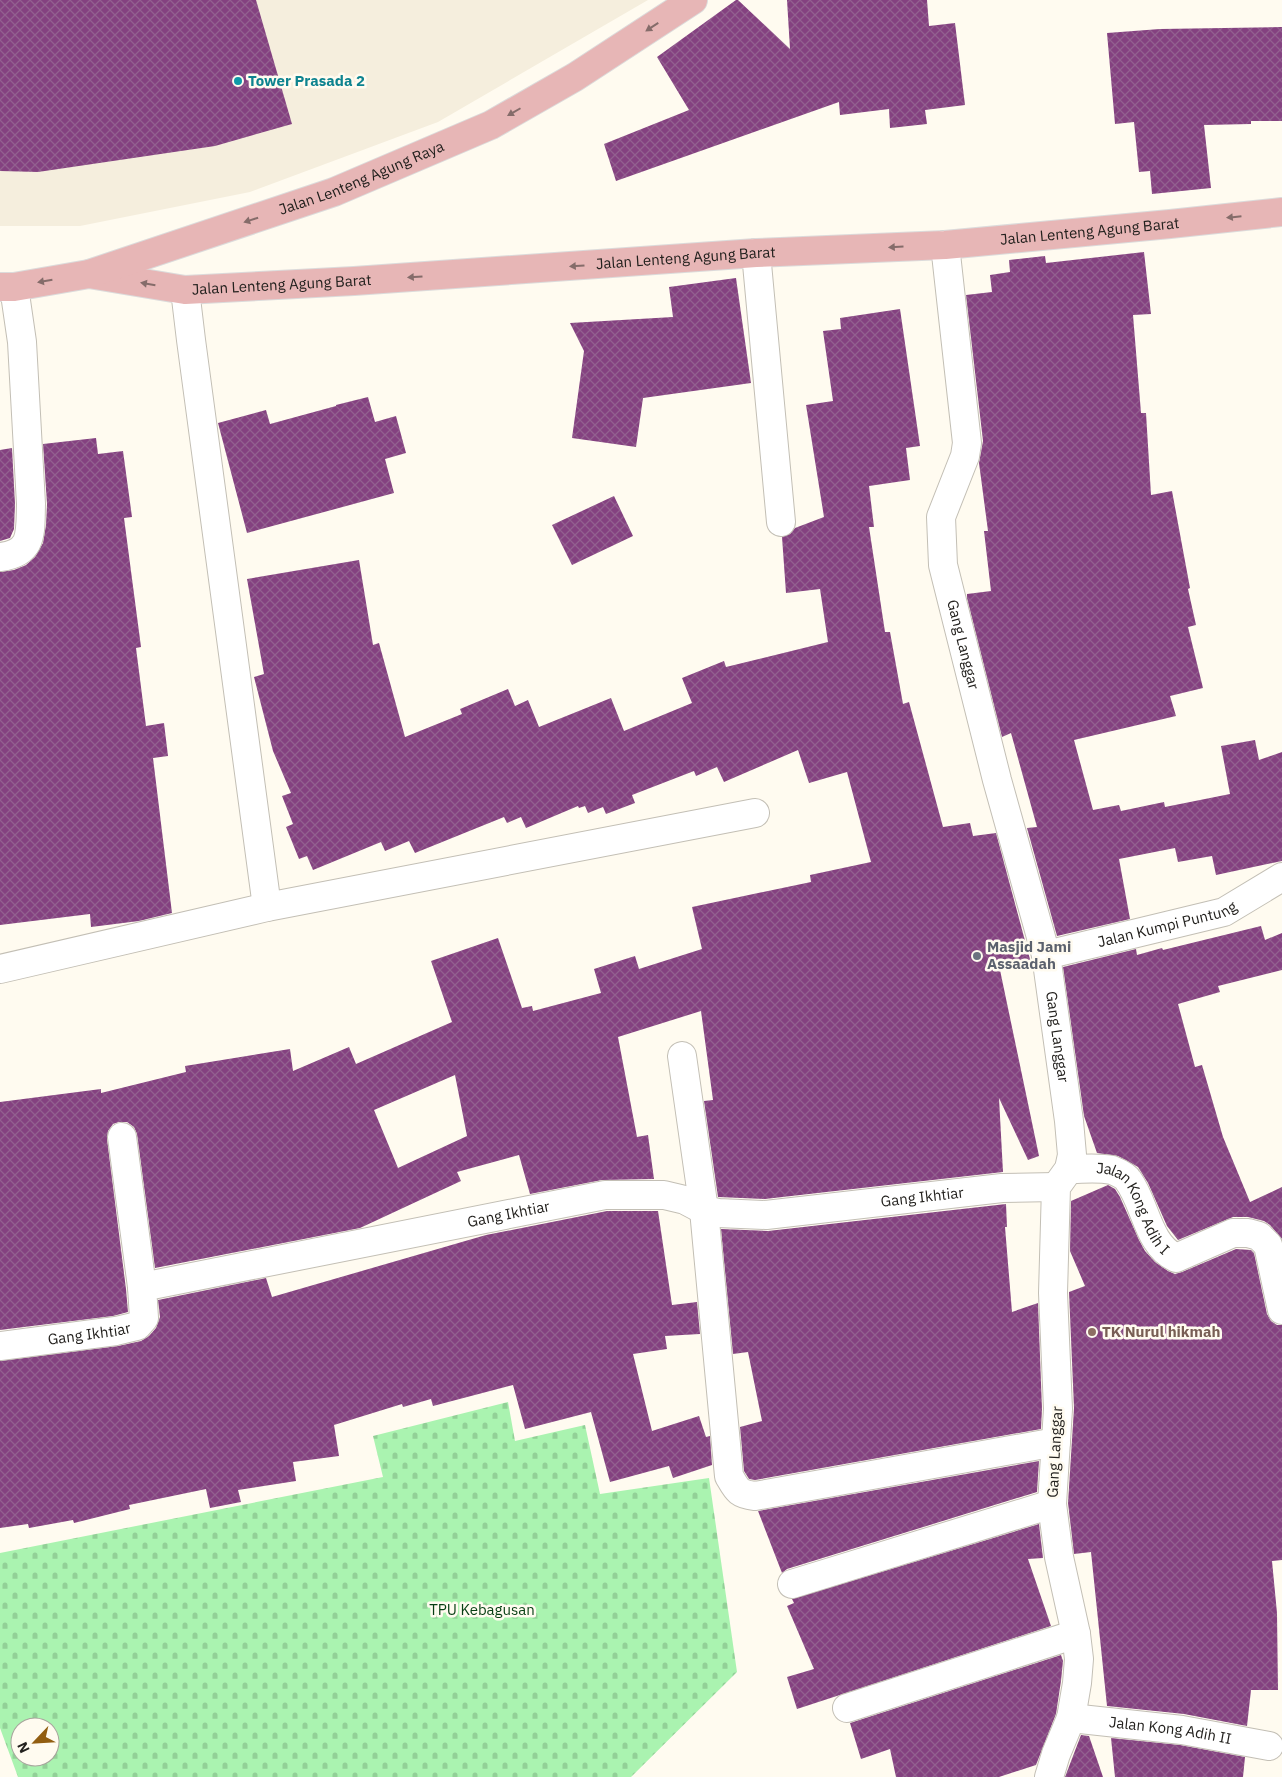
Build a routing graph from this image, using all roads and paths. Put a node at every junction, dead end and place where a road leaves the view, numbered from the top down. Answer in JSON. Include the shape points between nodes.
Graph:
{"nodes":[{"id":1,"x":693,"y":0,"type":"edge"},
{"id":2,"x":1282,"y":212,"type":"edge"},
{"id":3,"x":945,"y":244,"type":"junction"},
{"id":4,"x":756,"y":253,"type":"junction"},
{"id":5,"x":89,"y":274,"type":"junction"},
{"id":6,"x":7,"y":287,"type":"edge"},
{"id":7,"x":185,"y":290,"type":"junction"},
{"id":8,"x":781,"y":522,"type":"dead end"},
{"id":9,"x":0,"y":558,"type":"edge"},
{"id":10,"x":755,"y":813,"type":"dead end"},
{"id":11,"x":1282,"y":877,"type":"edge"},
{"id":12,"x":267,"y":907,"type":"junction"},
{"id":13,"x":1046,"y":955,"type":"junction"},
{"id":14,"x":0,"y":969,"type":"edge"},
{"id":15,"x":682,"y":1056,"type":"dead end"},
{"id":16,"x":122,"y":1137,"type":"dead end"},
{"id":17,"x":1063,"y":1178,"type":"junction"},
{"id":18,"x":704,"y":1210,"type":"junction"},
{"id":19,"x":142,"y":1287,"type":"junction"},
{"id":20,"x":1282,"y":1310,"type":"edge"},
{"id":21,"x":0,"y":1346,"type":"edge"},
{"id":22,"x":1056,"y":1442,"type":"junction"},
{"id":23,"x":1052,"y":1504,"type":"junction"},
{"id":24,"x":792,"y":1584,"type":"dead end"},
{"id":25,"x":1076,"y":1634,"type":"junction"},
{"id":26,"x":848,"y":1708,"type":"dead end"},
{"id":27,"x":1071,"y":1718,"type":"junction"},
{"id":28,"x":1269,"y":1746,"type":"dead end"},
{"id":29,"x":1049,"y":1777,"type":"edge"}],
"edges":[{"from":1,"to":5,"type":"main road","name":"Jalan Lenteng Agung Raya","one_way":true,"via":[[575,76],[491,125],[334,192]]},
{"from":2,"to":3,"type":"main road","name":"Jalan Lenteng Agung Barat","one_way":true},
{"from":3,"to":4,"type":"main road","name":"Jalan Lenteng Agung Barat","one_way":true},
{"from":3,"to":13,"type":"street","name":"Gang Langgar","via":[[966,443],[965,456],[941,517],[943,565],[997,780]]},
{"from":4,"to":7,"type":"main road","name":"Jalan Lenteng Agung Barat","one_way":true,"via":[[364,281]]},
{"from":4,"to":8,"type":"street"},
{"from":5,"to":6,"type":"main road","name":"Jalan Lenteng Agung Raya","one_way":true},
{"from":7,"to":5,"type":"main road","name":"Jalan Lenteng Agung Barat","one_way":true},
{"from":6,"to":9,"type":"street","via":[[22,342],[31,504],[28,541],[14,556]]},
{"from":7,"to":12,"type":"street"},
{"from":10,"to":12,"type":"street"},
{"from":11,"to":13,"type":"street","name":"Jalan Kumpi Puntung","via":[[1224,912]]},
{"from":12,"to":14,"type":"street"},
{"from":13,"to":17,"type":"street","name":"Gang Langgar","via":[[1070,1121],[1072,1155]]},
{"from":15,"to":18,"type":"street"},
{"from":16,"to":19,"type":"street"},
{"from":17,"to":18,"type":"street","name":"Gang Ikhtiar","via":[[766,1215],[732,1215]]},
{"from":17,"to":20,"type":"street","name":"Jalan Kong Adih I","via":[[1094,1168],[1112,1170],[1128,1178],[1158,1244],[1176,1258],[1233,1234],[1259,1236],[1268,1245]]},
{"from":17,"to":22,"type":"street","name":"Gang Langgar","via":[[1053,1293],[1058,1409]]},
{"from":18,"to":19,"type":"street","name":"Gang Ikhtiar","via":[[685,1200],[664,1195],[605,1195]]},
{"from":18,"to":22,"type":"street","via":[[729,1476],[742,1495],[755,1496]]},
{"from":19,"to":21,"type":"street","name":"Gang Ikhtiar","via":[[144,1318],[137,1326]]},
{"from":22,"to":23,"type":"street","name":"Gang Langgar"},
{"from":23,"to":24,"type":"street"},
{"from":23,"to":25,"type":"street","name":"Gang Langgar","via":[[1059,1557]]},
{"from":25,"to":26,"type":"street"},
{"from":25,"to":27,"type":"street","name":"Gang Langgar","via":[[1079,1659]]},
{"from":27,"to":28,"type":"street","name":"Jalan Kong Adih II","via":[[1182,1730]]},
{"from":27,"to":29,"type":"street","name":"Gang Langgar"}]}
